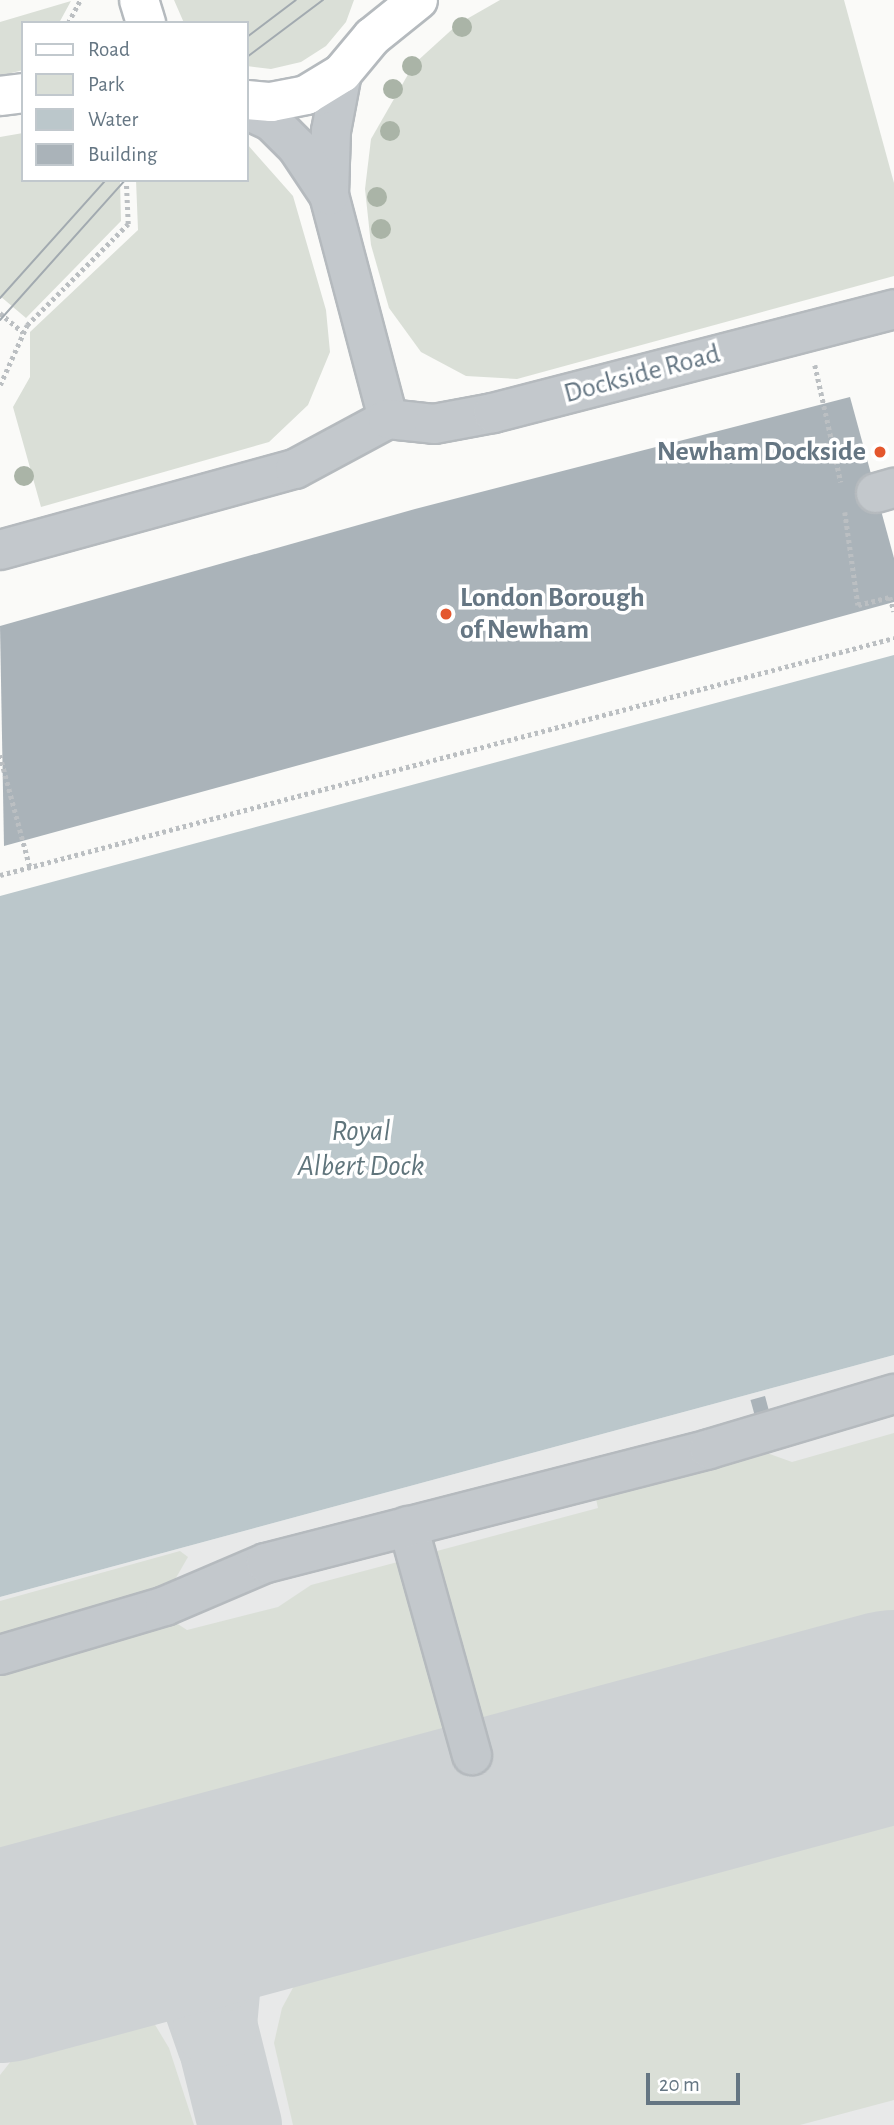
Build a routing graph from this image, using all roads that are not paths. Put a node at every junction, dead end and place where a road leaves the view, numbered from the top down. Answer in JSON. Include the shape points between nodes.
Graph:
{"nodes":[{"id":1,"x":139,"y":0,"type":"edge"},
{"id":2,"x":384,"y":0,"type":"edge"},
{"id":3,"x":418,"y":0,"type":"edge"},
{"id":4,"x":145,"y":21,"type":"edge"},
{"id":5,"x":372,"y":37,"type":"junction"},
{"id":6,"x":342,"y":74,"type":"junction"},
{"id":7,"x":21,"y":93,"type":"edge"},
{"id":8,"x":0,"y":96,"type":"edge"},
{"id":9,"x":248,"y":100,"type":"edge"},
{"id":10,"x":248,"y":110,"type":"edge"},
{"id":11,"x":329,"y":195,"type":"junction"},
{"id":12,"x":894,"y":309,"type":"edge"},
{"id":13,"x":388,"y":419,"type":"junction"},
{"id":14,"x":0,"y":550,"type":"edge"},
{"id":15,"x":894,"y":1394,"type":"edge"},
{"id":16,"x":408,"y":1525,"type":"junction"},
{"id":17,"x":0,"y":1655,"type":"edge"},
{"id":18,"x":472,"y":1755,"type":"dead end"}],
"edges":[{"from":1,"to":4,"type":"main road"},
{"from":2,"to":5,"type":"main road"},
{"from":3,"to":5,"type":"main road"},
{"from":5,"to":6,"type":"main road"},
{"from":6,"to":9,"type":"main road","via":[[306,94],[271,103]]},
{"from":6,"to":11,"type":"street","via":[[331,131]]},
{"from":7,"to":8,"type":"main road"},
{"from":10,"to":11,"type":"street","via":[[271,121],[297,147]]},
{"from":11,"to":13,"type":"street"},
{"from":12,"to":13,"type":"street","name":"Dockside Road","via":[[498,412],[434,424]]},
{"from":13,"to":14,"type":"street","via":[[295,469]]},
{"from":15,"to":16,"type":"street","via":[[709,1449]]},
{"from":16,"to":17,"type":"street","via":[[266,1563],[165,1606]]},
{"from":16,"to":18,"type":"street"}]}
